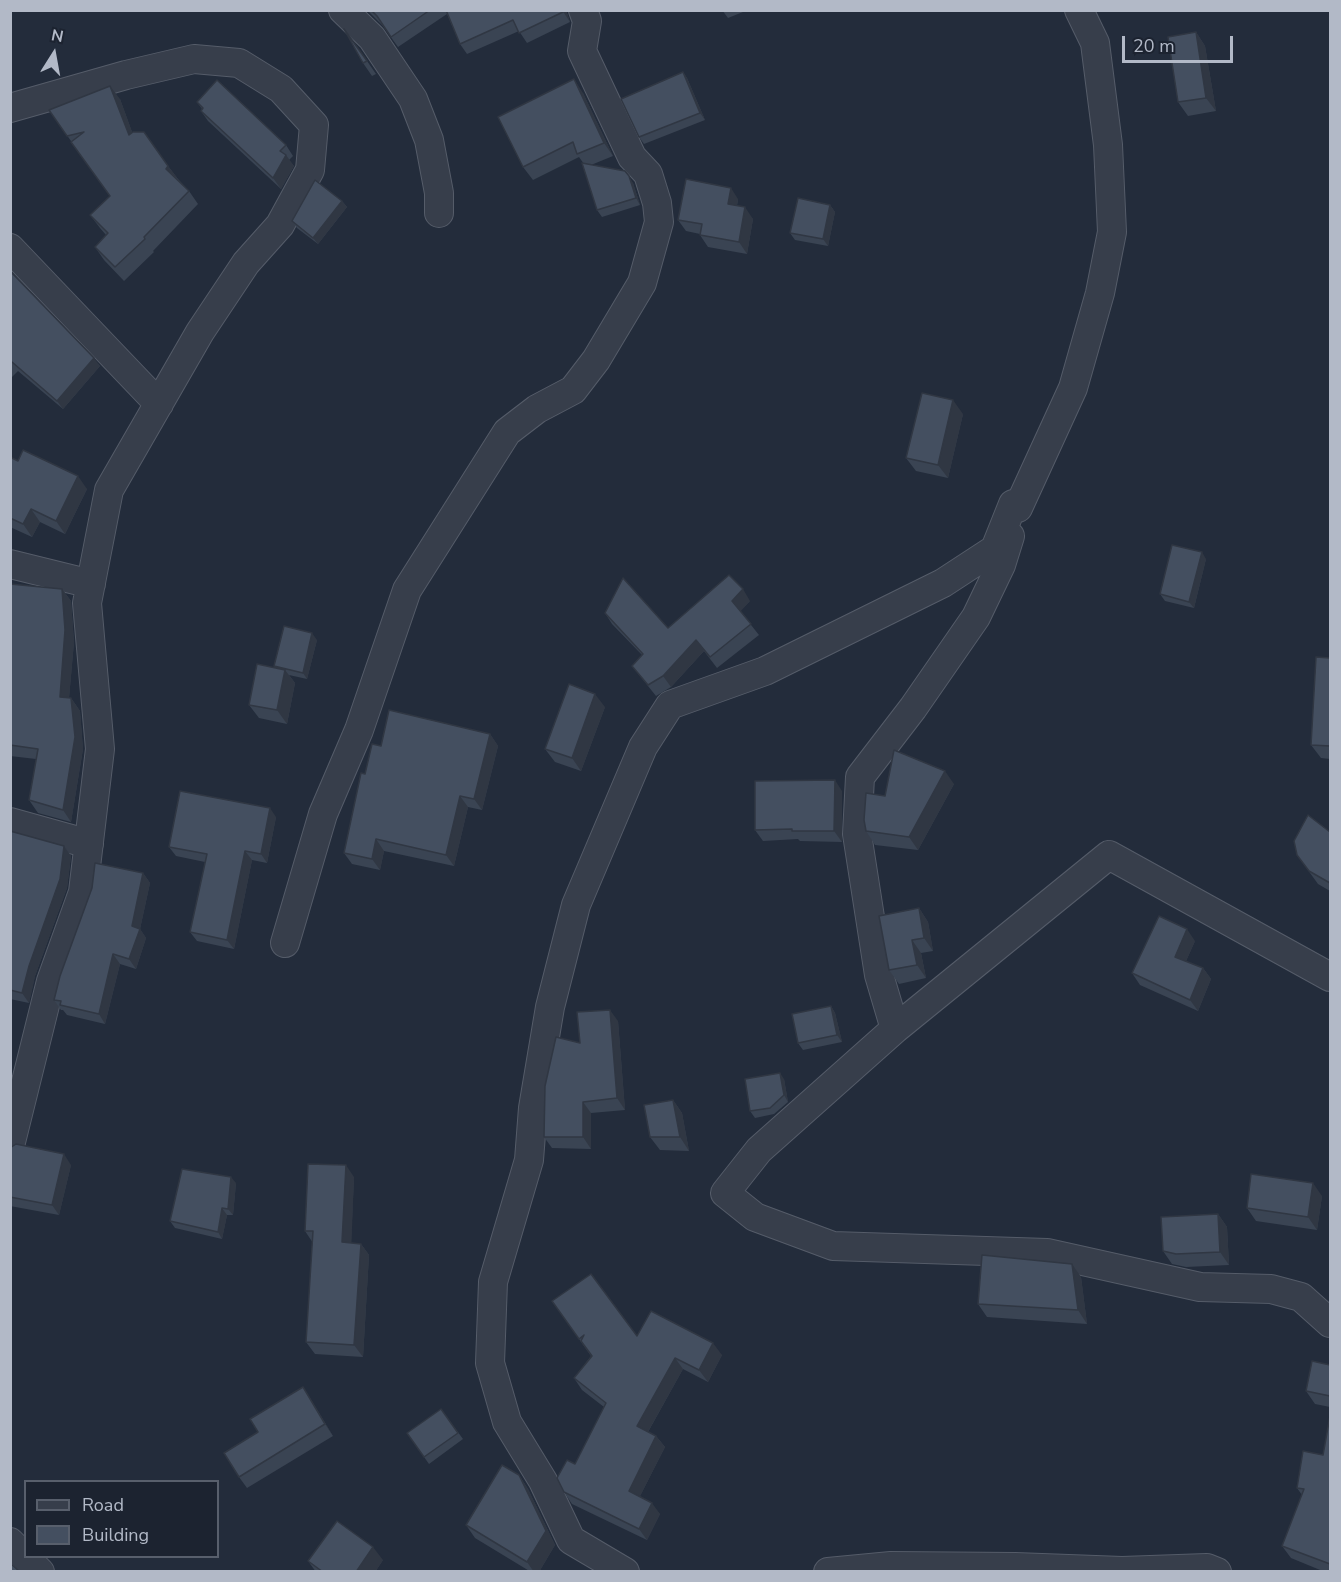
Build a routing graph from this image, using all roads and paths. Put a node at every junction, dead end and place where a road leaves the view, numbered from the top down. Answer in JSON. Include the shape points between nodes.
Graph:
{"nodes":[{"id":1,"x":343,"y":10,"type":"edge"},
{"id":2,"x":583,"y":10,"type":"edge"},
{"id":3,"x":1079,"y":10,"type":"edge"},
{"id":4,"x":1088,"y":10,"type":"edge"},
{"id":5,"x":1095,"y":43,"type":"junction"},
{"id":6,"x":10,"y":108,"type":"edge"},
{"id":7,"x":440,"y":213,"type":"dead end"},
{"id":8,"x":10,"y":249,"type":"edge"},
{"id":9,"x":159,"y":404,"type":"junction"},
{"id":10,"x":1018,"y":508,"type":"junction"},
{"id":11,"x":10,"y":564,"type":"edge"},
{"id":12,"x":91,"y":585,"type":"junction"},
{"id":13,"x":10,"y":822,"type":"edge"},
{"id":14,"x":89,"y":844,"type":"junction"},
{"id":15,"x":285,"y":943,"type":"dead end"},
{"id":16,"x":1330,"y":977,"type":"edge"},
{"id":17,"x":895,"y":1029,"type":"junction"},
{"id":18,"x":10,"y":1146,"type":"edge"},
{"id":19,"x":1330,"y":1323,"type":"edge"},
{"id":20,"x":10,"y":1542,"type":"edge"},
{"id":21,"x":24,"y":1556,"type":"edge"},
{"id":22,"x":26,"y":1558,"type":"edge"},
{"id":23,"x":40,"y":1572,"type":"edge"},
{"id":24,"x":625,"y":1572,"type":"edge"},
{"id":25,"x":828,"y":1572,"type":"edge"},
{"id":26,"x":1217,"y":1572,"type":"edge"}],
"edges":[{"from":1,"to":7,"type":"street","via":[[372,38],[413,99],[429,140]]},
{"from":2,"to":15,"type":"street","via":[[587,21],[582,51],[632,158],[648,174],[657,203],[659,222],[642,283],[596,360],[573,390],[537,409],[507,432],[407,590],[359,730],[323,814]]},
{"from":3,"to":5,"type":"street"},
{"from":4,"to":5,"type":"street"},
{"from":5,"to":10,"type":"street","via":[[1108,145],[1112,232],[1100,293],[1073,388]]},
{"from":6,"to":9,"type":"street","via":[[194,59],[239,63],[281,89],[314,125],[310,170],[280,225],[239,273]]},
{"from":8,"to":9,"type":"street"},
{"from":9,"to":12,"type":"street","via":[[109,490]]},
{"from":10,"to":17,"type":"street","via":[[1001,565],[976,617],[860,777],[856,834],[879,975]]},
{"from":10,"to":24,"type":"street","via":[[1013,504],[995,549],[943,583],[765,671],[670,705],[644,747],[576,905],[550,1007],[533,1107],[529,1160],[493,1282],[490,1363],[507,1422],[572,1539]]},
{"from":11,"to":12,"type":"street"},
{"from":12,"to":14,"type":"street","via":[[87,603],[100,749]]},
{"from":13,"to":14,"type":"street"},
{"from":14,"to":18,"type":"street","via":[[83,892],[51,981]]},
{"from":16,"to":17,"type":"street","via":[[1109,855]]},
{"from":17,"to":19,"type":"street","via":[[759,1150],[725,1193],[755,1216],[833,1246],[1047,1253],[1200,1287],[1271,1289],[1300,1298]]},
{"from":20,"to":21,"type":"street"},
{"from":22,"to":23,"type":"street"},
{"from":25,"to":26,"type":"street","via":[[891,1566],[1122,1571],[1206,1568]]}]}
